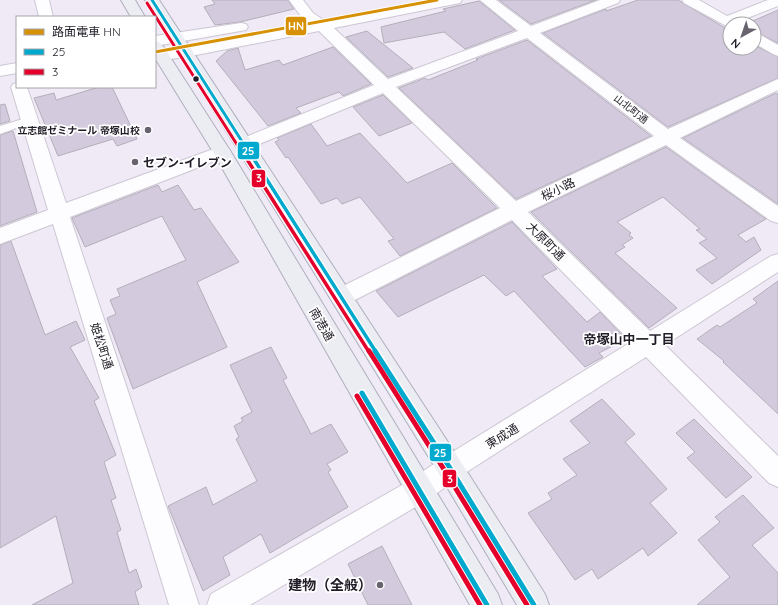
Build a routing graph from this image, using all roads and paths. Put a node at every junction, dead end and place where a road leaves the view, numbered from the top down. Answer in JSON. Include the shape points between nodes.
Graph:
{"nodes":[{"id":1,"x":42,"y":0,"type":"edge"},
{"id":2,"x":128,"y":0,"type":"edge"},
{"id":3,"x":152,"y":0,"type":"edge"},
{"id":4,"x":398,"y":0,"type":"edge"},
{"id":5,"x":455,"y":0,"type":"edge"},
{"id":6,"x":487,"y":0,"type":"edge"},
{"id":7,"x":613,"y":0,"type":"edge"},
{"id":8,"x":689,"y":0,"type":"edge"},
{"id":9,"x":778,"y":1,"type":"edge"},
{"id":10,"x":435,"y":2,"type":"edge"},
{"id":11,"x":309,"y":14,"type":"edge"},
{"id":12,"x":46,"y":16,"type":"edge"},
{"id":13,"x":137,"y":16,"type":"edge"},
{"id":14,"x":744,"y":16,"type":"edge"},
{"id":15,"x":722,"y":19,"type":"edge"},
{"id":16,"x":530,"y":31,"type":"junction"},
{"id":17,"x":762,"y":42,"type":"edge"},
{"id":18,"x":181,"y":45,"type":"junction"},
{"id":19,"x":157,"y":50,"type":"edge"},
{"id":20,"x":778,"y":51,"type":"edge"},
{"id":21,"x":0,"y":71,"type":"edge"},
{"id":22,"x":16,"y":78,"type":"edge"},
{"id":23,"x":16,"y":78,"type":"edge"},
{"id":24,"x":0,"y":81,"type":"edge"},
{"id":25,"x":778,"y":84,"type":"edge"},
{"id":26,"x":385,"y":86,"type":"junction"},
{"id":27,"x":20,"y":88,"type":"edge"},
{"id":28,"x":29,"y":120,"type":"junction"},
{"id":29,"x":0,"y":130,"type":"edge"},
{"id":30,"x":667,"y":137,"type":"junction"},
{"id":31,"x":244,"y":144,"type":"junction"},
{"id":32,"x":222,"y":152,"type":"junction"},
{"id":33,"x":514,"y":210,"type":"junction"},
{"id":34,"x":60,"y":214,"type":"junction"},
{"id":35,"x":778,"y":216,"type":"edge"},
{"id":36,"x":0,"y":236,"type":"edge"},
{"id":37,"x":778,"y":262,"type":"edge"},
{"id":38,"x":341,"y":297,"type":"junction"},
{"id":39,"x":648,"y":344,"type":"junction"},
{"id":40,"x":450,"y":468,"type":"junction"},
{"id":41,"x":778,"y":474,"type":"edge"},
{"id":42,"x":418,"y":490,"type":"junction"},
{"id":43,"x":184,"y":605,"type":"edge"},
{"id":44,"x":222,"y":605,"type":"edge"},
{"id":45,"x":487,"y":605,"type":"edge"},
{"id":46,"x":534,"y":605,"type":"edge"}],
"edges":[{"from":1,"to":12,"type":"street"},
{"from":2,"to":13,"type":"main road"},
{"from":3,"to":18,"type":"main road"},
{"from":4,"to":11,"type":"street"},
{"from":5,"to":10,"type":"street"},
{"from":6,"to":16,"type":"street","name":"山北町通"},
{"from":7,"to":16,"type":"street"},
{"from":8,"to":15,"type":"street"},
{"from":9,"to":14,"type":"street"},
{"from":10,"to":11,"type":"street"},
{"from":11,"to":18,"type":"street"},
{"from":11,"to":18,"type":"street","via":[[257,24]]},
{"from":11,"to":26,"type":"street","name":"大原町通"},
{"from":16,"to":26,"type":"street"},
{"from":16,"to":30,"type":"street","name":"山北町通"},
{"from":17,"to":20,"type":"street"},
{"from":18,"to":19,"type":"street"},
{"from":18,"to":31,"type":"main road"},
{"from":19,"to":32,"type":"main road","name":"南港通"},
{"from":21,"to":22,"type":"street"},
{"from":23,"to":24,"type":"street"},
{"from":25,"to":30,"type":"street","name":"桜小路"},
{"from":26,"to":31,"type":"street"},
{"from":26,"to":33,"type":"street","name":"大原町通"},
{"from":27,"to":28,"type":"street","name":"姫松町通"},
{"from":28,"to":29,"type":"lane"},
{"from":28,"to":34,"type":"street","name":"姫松町通"},
{"from":30,"to":33,"type":"street","name":"桜小路"},
{"from":30,"to":35,"type":"street","name":"山北町通"},
{"from":31,"to":38,"type":"main road"},
{"from":32,"to":34,"type":"street"},
{"from":32,"to":42,"type":"main road","name":"南港通"},
{"from":33,"to":38,"type":"street","name":"桜小路"},
{"from":33,"to":39,"type":"street","name":"大原町通"},
{"from":34,"to":36,"type":"street"},
{"from":34,"to":43,"type":"street","name":"姫松町通"},
{"from":37,"to":39,"type":"street","name":"東成通"},
{"from":38,"to":40,"type":"main road"},
{"from":39,"to":40,"type":"street","name":"東成通"},
{"from":39,"to":41,"type":"street","name":"大原町通"},
{"from":40,"to":42,"type":"street","name":"東成通"},
{"from":40,"to":46,"type":"main road"},
{"from":42,"to":44,"type":"street","name":"東成通"},
{"from":42,"to":45,"type":"main road","name":"南港通"}]}
